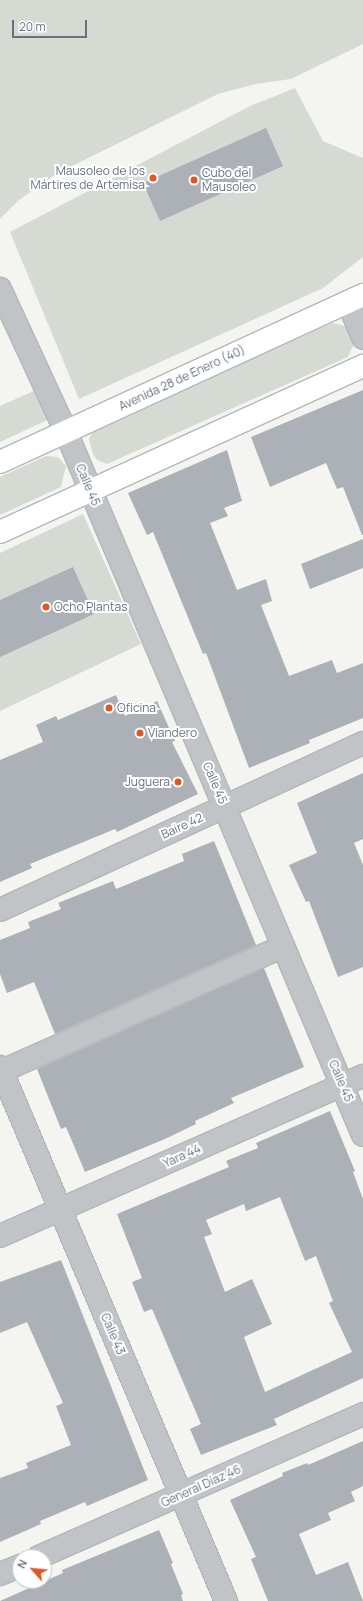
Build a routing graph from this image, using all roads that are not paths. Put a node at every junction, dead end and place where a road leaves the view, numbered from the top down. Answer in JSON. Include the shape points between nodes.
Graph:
{"nodes":[{"id":1,"x":0,"y":289,"type":"edge"},
{"id":2,"x":355,"y":298,"type":"edge"},
{"id":3,"x":363,"y":338,"type":"edge"},
{"id":4,"x":363,"y":366,"type":"edge"},
{"id":5,"x":66,"y":432,"type":"junction"},
{"id":6,"x":0,"y":462,"type":"edge"},
{"id":7,"x":91,"y":490,"type":"junction"},
{"id":8,"x":0,"y":532,"type":"edge"},
{"id":9,"x":363,"y":743,"type":"edge"},
{"id":10,"x":224,"y":806,"type":"junction"},
{"id":11,"x":0,"y":910,"type":"edge"},
{"id":12,"x":284,"y":946,"type":"junction"},
{"id":13,"x":1,"y":1069,"type":"edge"},
{"id":14,"x":363,"y":1076,"type":"edge"},
{"id":15,"x":342,"y":1086,"type":"junction"},
{"id":16,"x":363,"y":1135,"type":"edge"},
{"id":17,"x":60,"y":1209,"type":"junction"},
{"id":18,"x":0,"y":1236,"type":"edge"},
{"id":19,"x":363,"y":1414,"type":"edge"},
{"id":20,"x":181,"y":1495,"type":"junction"},
{"id":21,"x":52,"y":1551,"type":"edge"},
{"id":22,"x":12,"y":1569,"type":"edge"},
{"id":23,"x":0,"y":1574,"type":"edge"},
{"id":24,"x":226,"y":1601,"type":"edge"}],
"edges":[{"from":1,"to":5,"type":"street","name":"Calle 45"},
{"from":2,"to":3,"type":"street"},
{"from":2,"to":5,"type":"main road","name":"Avenida 28 de Enero (40)"},
{"from":4,"to":7,"type":"main road"},
{"from":5,"to":6,"type":"main road","name":"Avenida 28 de Enero (40)"},
{"from":5,"to":7,"type":"street","name":"Calle 45"},
{"from":7,"to":8,"type":"main road"},
{"from":7,"to":10,"type":"street","name":"Calle 45"},
{"from":9,"to":10,"type":"street","name":"Baire 42"},
{"from":10,"to":11,"type":"street","name":"Baire 42"},
{"from":10,"to":12,"type":"street","name":"Calle 45"},
{"from":12,"to":13,"type":"street"},
{"from":12,"to":15,"type":"street","name":"Calle 45"},
{"from":13,"to":17,"type":"street","name":"Calle 43"},
{"from":14,"to":15,"type":"street","name":"Yara 44"},
{"from":15,"to":16,"type":"street","name":"Calle 45"},
{"from":15,"to":17,"type":"street","name":"Yara 44"},
{"from":17,"to":18,"type":"street","name":"Yara 44"},
{"from":17,"to":20,"type":"street","name":"Calle 43"},
{"from":19,"to":20,"type":"street","name":"General Díaz 46"},
{"from":20,"to":21,"type":"street","name":"General Díaz 46"},
{"from":20,"to":24,"type":"street","name":"Calle 43"},
{"from":22,"to":23,"type":"street"}]}
